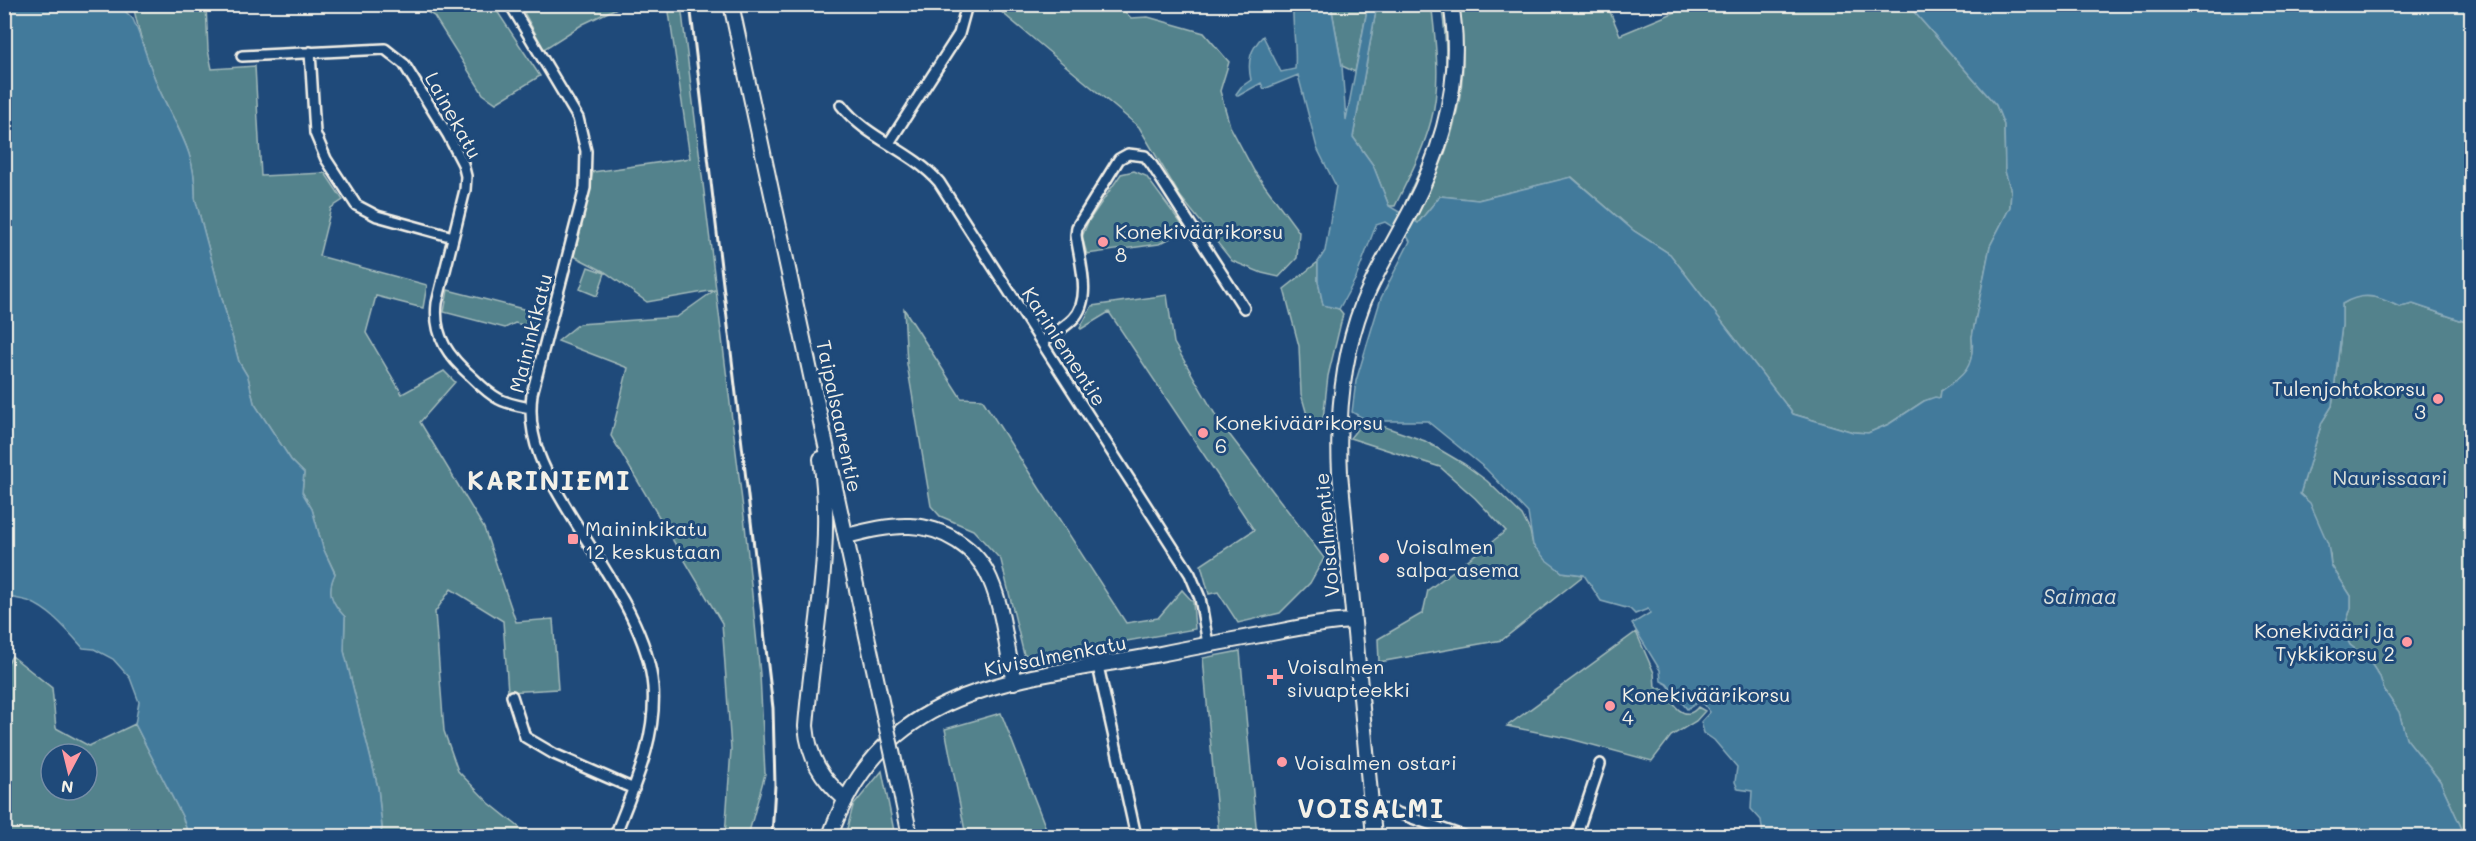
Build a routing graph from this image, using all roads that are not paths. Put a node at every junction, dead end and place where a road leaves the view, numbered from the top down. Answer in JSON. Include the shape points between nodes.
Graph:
{"nodes":[{"id":1,"x":510,"y":4,"type":"edge"},
{"id":2,"x":731,"y":4,"type":"edge"},
{"id":3,"x":1451,"y":4,"type":"edge"},
{"id":4,"x":965,"y":12,"type":"dead end"},
{"id":5,"x":310,"y":52,"type":"junction"},
{"id":6,"x":242,"y":56,"type":"dead end"},
{"id":7,"x":841,"y":105,"type":"dead end"},
{"id":8,"x":889,"y":143,"type":"junction"},
{"id":9,"x":453,"y":237,"type":"junction"},
{"id":10,"x":1244,"y":308,"type":"dead end"},
{"id":11,"x":1042,"y":342,"type":"junction"},
{"id":12,"x":806,"y":350,"type":"junction"},
{"id":13,"x":530,"y":408,"type":"junction"},
{"id":14,"x":846,"y":536,"type":"junction"},
{"id":15,"x":1353,"y":621,"type":"junction"},
{"id":16,"x":1208,"y":644,"type":"junction"},
{"id":17,"x":1098,"y":666,"type":"junction"},
{"id":18,"x":1014,"y":682,"type":"junction"},
{"id":19,"x":512,"y":696,"type":"dead end"},
{"id":20,"x":1600,"y":764,"type":"dead end"},
{"id":21,"x":634,"y":789,"type":"junction"},
{"id":22,"x":846,"y":799,"type":"junction"},
{"id":23,"x":1371,"y":808,"type":"junction"},
{"id":24,"x":615,"y":837,"type":"edge"},
{"id":25,"x":830,"y":837,"type":"edge"},
{"id":26,"x":910,"y":837,"type":"edge"},
{"id":27,"x":1136,"y":837,"type":"edge"},
{"id":28,"x":1374,"y":837,"type":"edge"},
{"id":29,"x":1463,"y":837,"type":"edge"},
{"id":30,"x":1576,"y":837,"type":"edge"}],
"edges":[{"from":1,"to":13,"type":"street","name":"Maininkikatu","via":[[578,118],[586,151],[585,189]]},
{"from":2,"to":12,"type":"main road","name":"Taipalsaarentie"},
{"from":3,"to":15,"type":"main road","name":"Voisalmentie","via":[[1455,55],[1450,103],[1436,154],[1355,324],[1342,383],[1339,445]]},
{"from":4,"to":8,"type":"street","via":[[959,34]]},
{"from":5,"to":6,"type":"street","name":"Lainekatu"},
{"from":5,"to":9,"type":"street","via":[[315,133],[326,159],[356,205],[377,216]]},
{"from":5,"to":9,"type":"street","name":"Lainekatu","via":[[385,49],[404,64],[463,164],[465,190]]},
{"from":7,"to":8,"type":"street","name":"Kariniementie","via":[[861,127]]},
{"from":8,"to":11,"type":"street","name":"Kariniementie","via":[[916,160],[939,183]]},
{"from":9,"to":13,"type":"street","name":"Lainekatu","via":[[435,316],[442,345],[492,395]]},
{"from":10,"to":11,"type":"street","via":[[1152,165],[1144,156],[1128,154],[1119,159],[1077,226],[1083,289],[1079,312]]},
{"from":11,"to":16,"type":"street","name":"Kariniementie","via":[[1190,574],[1200,598]]},
{"from":12,"to":14,"type":"main road","name":"Taipalsaarentie"},
{"from":12,"to":22,"type":"main road","via":[[826,515],[806,726],[819,771]]},
{"from":13,"to":21,"type":"street","name":"Maininkikatu","via":[[532,435],[542,465],[632,619],[646,651],[653,688],[652,721]]},
{"from":14,"to":18,"type":"main road","via":[[910,526],[948,535],[967,548],[980,562],[995,594]]},
{"from":14,"to":26,"type":"main road","name":"Taipalsaarentie","bridge":true},
{"from":15,"to":16,"type":"main road","name":"Kivisalmenkatu"},
{"from":15,"to":23,"type":"main road","name":"Voisalmentie"},
{"from":16,"to":17,"type":"main road","name":"Kivisalmenkatu"},
{"from":17,"to":18,"type":"main road","name":"Kivisalmenkatu"},
{"from":17,"to":27,"type":"street"},
{"from":18,"to":22,"type":"main road","name":"Kivisalmenkatu","via":[[955,698],[921,717],[885,745]]},
{"from":19,"to":21,"type":"street","via":[[525,737]]},
{"from":20,"to":30,"type":"street"},
{"from":21,"to":24,"type":"street","name":"Maininkikatu"},
{"from":22,"to":25,"type":"main road","name":"Kivisalmenkatu"},
{"from":23,"to":28,"type":"main road","name":"Voisalmentie"},
{"from":23,"to":29,"type":"street","via":[[1389,810]]}]}
